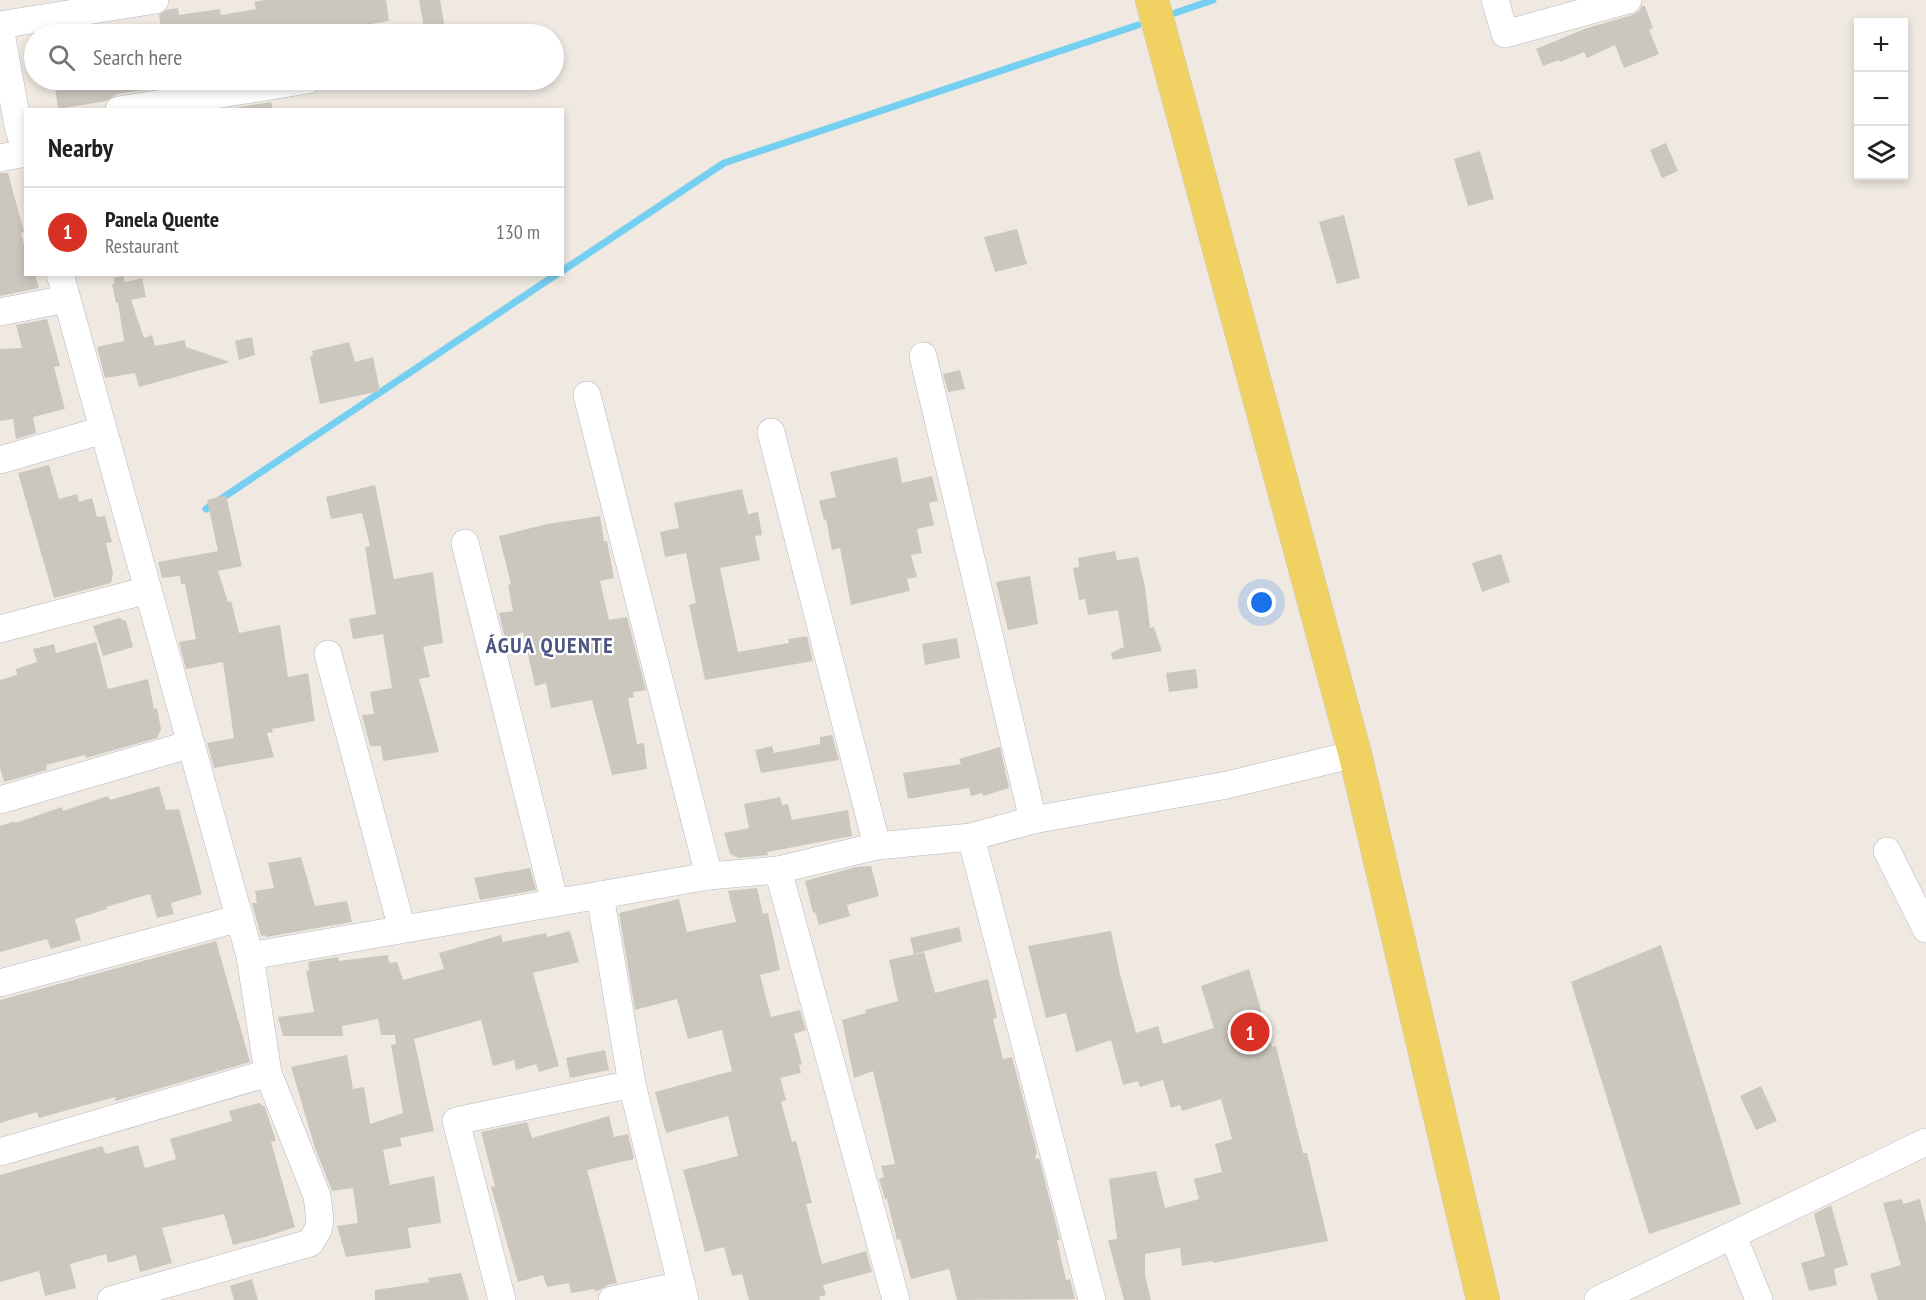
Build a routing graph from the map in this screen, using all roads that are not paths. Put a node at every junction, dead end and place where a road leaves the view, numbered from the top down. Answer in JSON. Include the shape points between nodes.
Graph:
{"nodes":[{"id":1,"x":155,"y":0,"type":"edge"},
{"id":2,"x":1152,"y":0,"type":"edge"},
{"id":3,"x":1495,"y":0,"type":"edge"},
{"id":4,"x":1628,"y":0,"type":"edge"},
{"id":5,"x":108,"y":4,"type":"edge"},
{"id":6,"x":30,"y":10,"type":"edge"},
{"id":7,"x":0,"y":26,"type":"edge"},
{"id":8,"x":245,"y":90,"type":"edge"},
{"id":9,"x":132,"y":108,"type":"edge"},
{"id":10,"x":22,"y":125,"type":"edge"},
{"id":11,"x":24,"y":153,"type":"edge"},
{"id":12,"x":0,"y":158,"type":"edge"},
{"id":13,"x":63,"y":287,"type":"edge"},
{"id":14,"x":0,"y":312,"type":"edge"},
{"id":15,"x":923,"y":357,"type":"dead end"},
{"id":16,"x":587,"y":394,"type":"dead end"},
{"id":17,"x":103,"y":430,"type":"junction"},
{"id":18,"x":771,"y":432,"type":"dead end"},
{"id":19,"x":0,"y":460,"type":"edge"},
{"id":20,"x":465,"y":543,"type":"dead end"},
{"id":21,"x":148,"y":590,"type":"junction"},
{"id":22,"x":0,"y":629,"type":"edge"},
{"id":23,"x":328,"y":654,"type":"dead end"},
{"id":24,"x":191,"y":744,"type":"junction"},
{"id":25,"x":1355,"y":754,"type":"junction"},
{"id":26,"x":0,"y":800,"type":"edge"},
{"id":27,"x":1033,"y":820,"type":"junction"},
{"id":28,"x":971,"y":837,"type":"junction"},
{"id":29,"x":877,"y":846,"type":"junction"},
{"id":30,"x":1887,"y":851,"type":"dead end"},
{"id":31,"x":778,"y":870,"type":"junction"},
{"id":32,"x":709,"y":876,"type":"junction"},
{"id":33,"x":600,"y":895,"type":"junction"},
{"id":34,"x":555,"y":903,"type":"junction"},
{"id":35,"x":240,"y":918,"type":"junction"},
{"id":36,"x":402,"y":929,"type":"junction"},
{"id":37,"x":1926,"y":929,"type":"edge"},
{"id":38,"x":250,"y":956,"type":"junction"},
{"id":39,"x":0,"y":983,"type":"edge"},
{"id":40,"x":268,"y":1074,"type":"junction"},
{"id":41,"x":632,"y":1084,"type":"junction"},
{"id":42,"x":1926,"y":1142,"type":"edge"},
{"id":43,"x":0,"y":1152,"type":"edge"},
{"id":44,"x":1733,"y":1236,"type":"junction"},
{"id":45,"x":167,"y":1293,"type":"edge"},
{"id":46,"x":683,"y":1293,"type":"edge"},
{"id":47,"x":111,"y":1300,"type":"edge"},
{"id":48,"x":502,"y":1300,"type":"edge"},
{"id":49,"x":612,"y":1300,"type":"edge"},
{"id":50,"x":896,"y":1300,"type":"edge"},
{"id":51,"x":1092,"y":1300,"type":"edge"},
{"id":52,"x":1483,"y":1300,"type":"edge"},
{"id":53,"x":1598,"y":1300,"type":"edge"},
{"id":54,"x":1760,"y":1300,"type":"edge"}],
"edges":[{"from":1,"to":5,"type":"street"},
{"from":2,"to":25,"type":"main road"},
{"from":3,"to":4,"type":"street","via":[[1505,34]]},
{"from":5,"to":6,"type":"street"},
{"from":6,"to":7,"type":"street"},
{"from":7,"to":10,"type":"street"},
{"from":8,"to":9,"type":"street"},
{"from":11,"to":12,"type":"street"},
{"from":13,"to":14,"type":"street"},
{"from":13,"to":17,"type":"street"},
{"from":15,"to":27,"type":"street"},
{"from":16,"to":32,"type":"street"},
{"from":17,"to":19,"type":"street"},
{"from":17,"to":21,"type":"street"},
{"from":18,"to":29,"type":"street"},
{"from":20,"to":34,"type":"street"},
{"from":21,"to":22,"type":"street"},
{"from":21,"to":24,"type":"street"},
{"from":23,"to":36,"type":"street"},
{"from":24,"to":26,"type":"street"},
{"from":24,"to":35,"type":"street"},
{"from":25,"to":27,"type":"street","via":[[1227,784]]},
{"from":25,"to":52,"type":"main road"},
{"from":27,"to":28,"type":"street"},
{"from":28,"to":29,"type":"street"},
{"from":28,"to":51,"type":"street"},
{"from":29,"to":31,"type":"street"},
{"from":30,"to":37,"type":"street"},
{"from":31,"to":32,"type":"street"},
{"from":31,"to":50,"type":"street"},
{"from":32,"to":33,"type":"street"},
{"from":33,"to":34,"type":"street"},
{"from":33,"to":41,"type":"street"},
{"from":34,"to":36,"type":"street"},
{"from":35,"to":38,"type":"street"},
{"from":35,"to":39,"type":"street"},
{"from":36,"to":38,"type":"street"},
{"from":38,"to":40,"type":"street"},
{"from":40,"to":43,"type":"street"},
{"from":40,"to":45,"type":"street","via":[[317,1196],[318,1230],[310,1243]]},
{"from":41,"to":46,"type":"street"},
{"from":41,"to":48,"type":"street","via":[[456,1121]]},
{"from":42,"to":44,"type":"street"},
{"from":44,"to":53,"type":"street"},
{"from":44,"to":54,"type":"street"},
{"from":45,"to":47,"type":"street"},
{"from":46,"to":49,"type":"street"}]}
